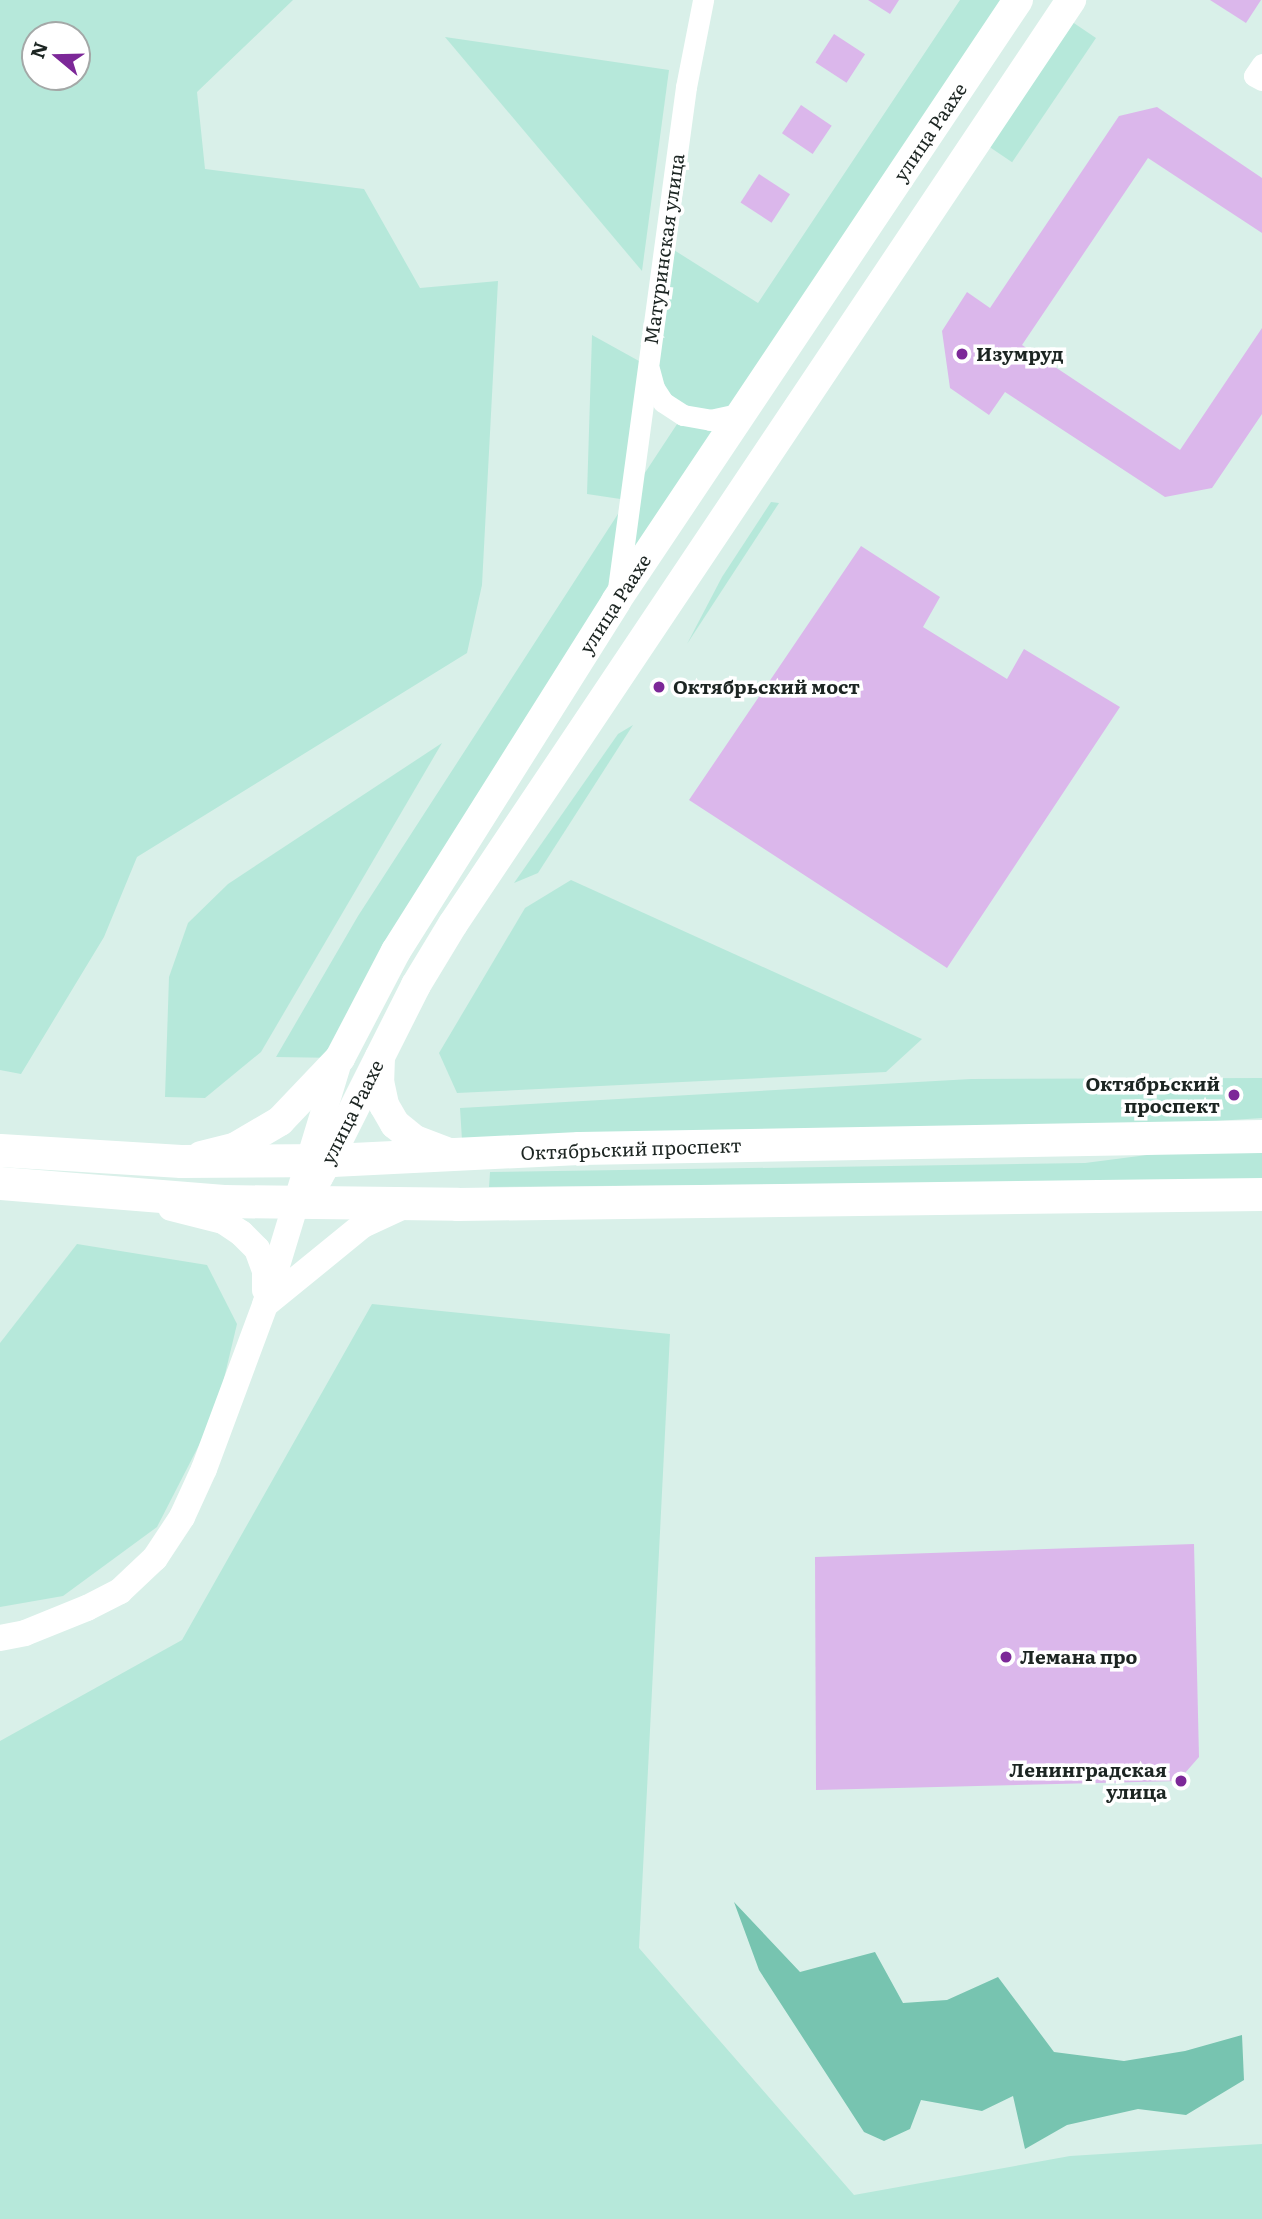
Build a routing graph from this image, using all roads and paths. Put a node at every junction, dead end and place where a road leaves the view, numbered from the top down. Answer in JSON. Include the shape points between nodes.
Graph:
{"nodes":[{"id":1,"x":703,"y":0,"type":"edge"},
{"id":2,"x":1018,"y":0,"type":"edge"},
{"id":3,"x":1071,"y":0,"type":"edge"},
{"id":4,"x":1262,"y":64,"type":"edge"},
{"id":5,"x":1262,"y":80,"type":"edge"},
{"id":6,"x":648,"y":367,"type":"junction"},
{"id":7,"x":742,"y":413,"type":"junction"},
{"id":8,"x":616,"y":601,"type":"junction"},
{"id":9,"x":380,"y":1057,"type":"junction"},
{"id":10,"x":340,"y":1058,"type":"junction"},
{"id":11,"x":1262,"y":1136,"type":"edge"},
{"id":12,"x":0,"y":1150,"type":"edge"},
{"id":13,"x":465,"y":1155,"type":"junction"},
{"id":14,"x":318,"y":1160,"type":"junction"},
{"id":15,"x":181,"y":1161,"type":"junction"},
{"id":16,"x":0,"y":1183,"type":"edge"},
{"id":17,"x":117,"y":1194,"type":"junction"},
{"id":18,"x":1262,"y":1194,"type":"edge"},
{"id":19,"x":295,"y":1202,"type":"junction"},
{"id":20,"x":411,"y":1203,"type":"junction"},
{"id":21,"x":474,"y":1203,"type":"junction"},
{"id":22,"x":265,"y":1305,"type":"junction"},
{"id":23,"x":0,"y":1637,"type":"edge"}],
"edges":[{"from":1,"to":6,"type":"street","name":"Матуринская улица","via":[[686,87]]},
{"from":2,"to":7,"type":"main road","name":"улица Раахе"},
{"from":3,"to":9,"type":"main road","name":"улица Раахе","via":[[453,925]]},
{"from":4,"to":5,"type":"street","via":[[1254,76]]},
{"from":6,"to":7,"type":"street","via":[[663,402],[683,415],[710,420]]},
{"from":6,"to":8,"type":"street","name":"Матуринская улица"},
{"from":7,"to":8,"type":"main road","name":"улица Раахе"},
{"from":8,"to":10,"type":"main road","name":"улица Раахе","via":[[396,951]]},
{"from":9,"to":13,"type":"main road","via":[[384,1105],[395,1124],[415,1140]]},
{"from":9,"to":14,"type":"main road","name":"улица Раахе"},
{"from":10,"to":14,"type":"street"},
{"from":10,"to":15,"type":"main road","name":"улица Раахе","via":[[280,1121],[236,1147]]},
{"from":11,"to":13,"type":"main road","name":"Октябрьский проспект","via":[[663,1146],[640,1132],[492,1138]]},
{"from":12,"to":15,"type":"main road"},
{"from":13,"to":14,"type":"main road"},
{"from":13,"to":21,"type":"main road"},
{"from":14,"to":15,"type":"main road"},
{"from":14,"to":19,"type":"main road","name":"улица Раахе","via":[[318,1177]]},
{"from":16,"to":17,"type":"main road"},
{"from":17,"to":19,"type":"main road"},
{"from":17,"to":22,"type":"street","via":[[223,1221],[241,1233],[257,1249],[265,1271]]},
{"from":18,"to":21,"type":"main road"},
{"from":19,"to":20,"type":"main road"},
{"from":19,"to":22,"type":"street"},
{"from":20,"to":21,"type":"main road"},
{"from":20,"to":22,"type":"street","via":[[363,1225]]},
{"from":22,"to":23,"type":"street","via":[[204,1469],[155,1558],[120,1591],[87,1608],[25,1633]]}]}
